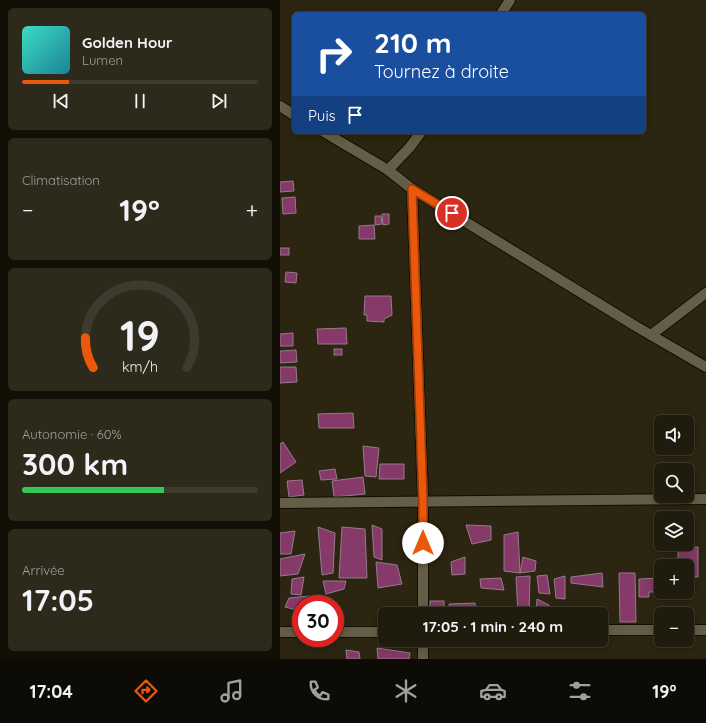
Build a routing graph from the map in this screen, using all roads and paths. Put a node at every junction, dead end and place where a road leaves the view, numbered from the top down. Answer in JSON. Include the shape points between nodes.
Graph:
{"nodes":[{"id":1,"x":510,"y":0,"type":"edge"},
{"id":2,"x":502,"y":12,"type":"edge"},
{"id":3,"x":280,"y":106,"type":"edge"},
{"id":4,"x":292,"y":114,"type":"edge"},
{"id":5,"x":327,"y":134,"type":"edge"},
{"id":6,"x":420,"y":134,"type":"edge"},
{"id":7,"x":388,"y":170,"type":"junction"},
{"id":8,"x":412,"y":189,"type":"junction"},
{"id":9,"x":706,"y":293,"type":"edge"},
{"id":10,"x":652,"y":335,"type":"junction"},
{"id":11,"x":706,"y":367,"type":"edge"},
{"id":12,"x":706,"y":499,"type":"edge"},
{"id":13,"x":423,"y":500,"type":"junction"},
{"id":14,"x":280,"y":503,"type":"edge"},
{"id":15,"x":423,"y":607,"type":"edge"},
{"id":16,"x":608,"y":630,"type":"edge"},
{"id":17,"x":654,"y":630,"type":"edge"},
{"id":18,"x":694,"y":630,"type":"edge"},
{"id":19,"x":706,"y":630,"type":"edge"},
{"id":20,"x":280,"y":632,"type":"edge"},
{"id":21,"x":292,"y":632,"type":"edge"},
{"id":22,"x":344,"y":632,"type":"edge"},
{"id":23,"x":378,"y":632,"type":"edge"},
{"id":24,"x":423,"y":647,"type":"edge"},
{"id":25,"x":423,"y":659,"type":"edge"}],
"edges":[{"from":1,"to":2,"type":"street"},
{"from":3,"to":4,"type":"street"},
{"from":5,"to":7,"type":"street"},
{"from":6,"to":7,"type":"street"},
{"from":7,"to":8,"type":"street"},
{"from":8,"to":10,"type":"street"},
{"from":8,"to":13,"type":"street"},
{"from":9,"to":10,"type":"street"},
{"from":10,"to":11,"type":"street"},
{"from":12,"to":13,"type":"street"},
{"from":13,"to":14,"type":"street"},
{"from":13,"to":15,"type":"street"},
{"from":16,"to":17,"type":"street"},
{"from":18,"to":19,"type":"street"},
{"from":20,"to":21,"type":"street"},
{"from":22,"to":23,"type":"street"},
{"from":24,"to":25,"type":"street"}]}
